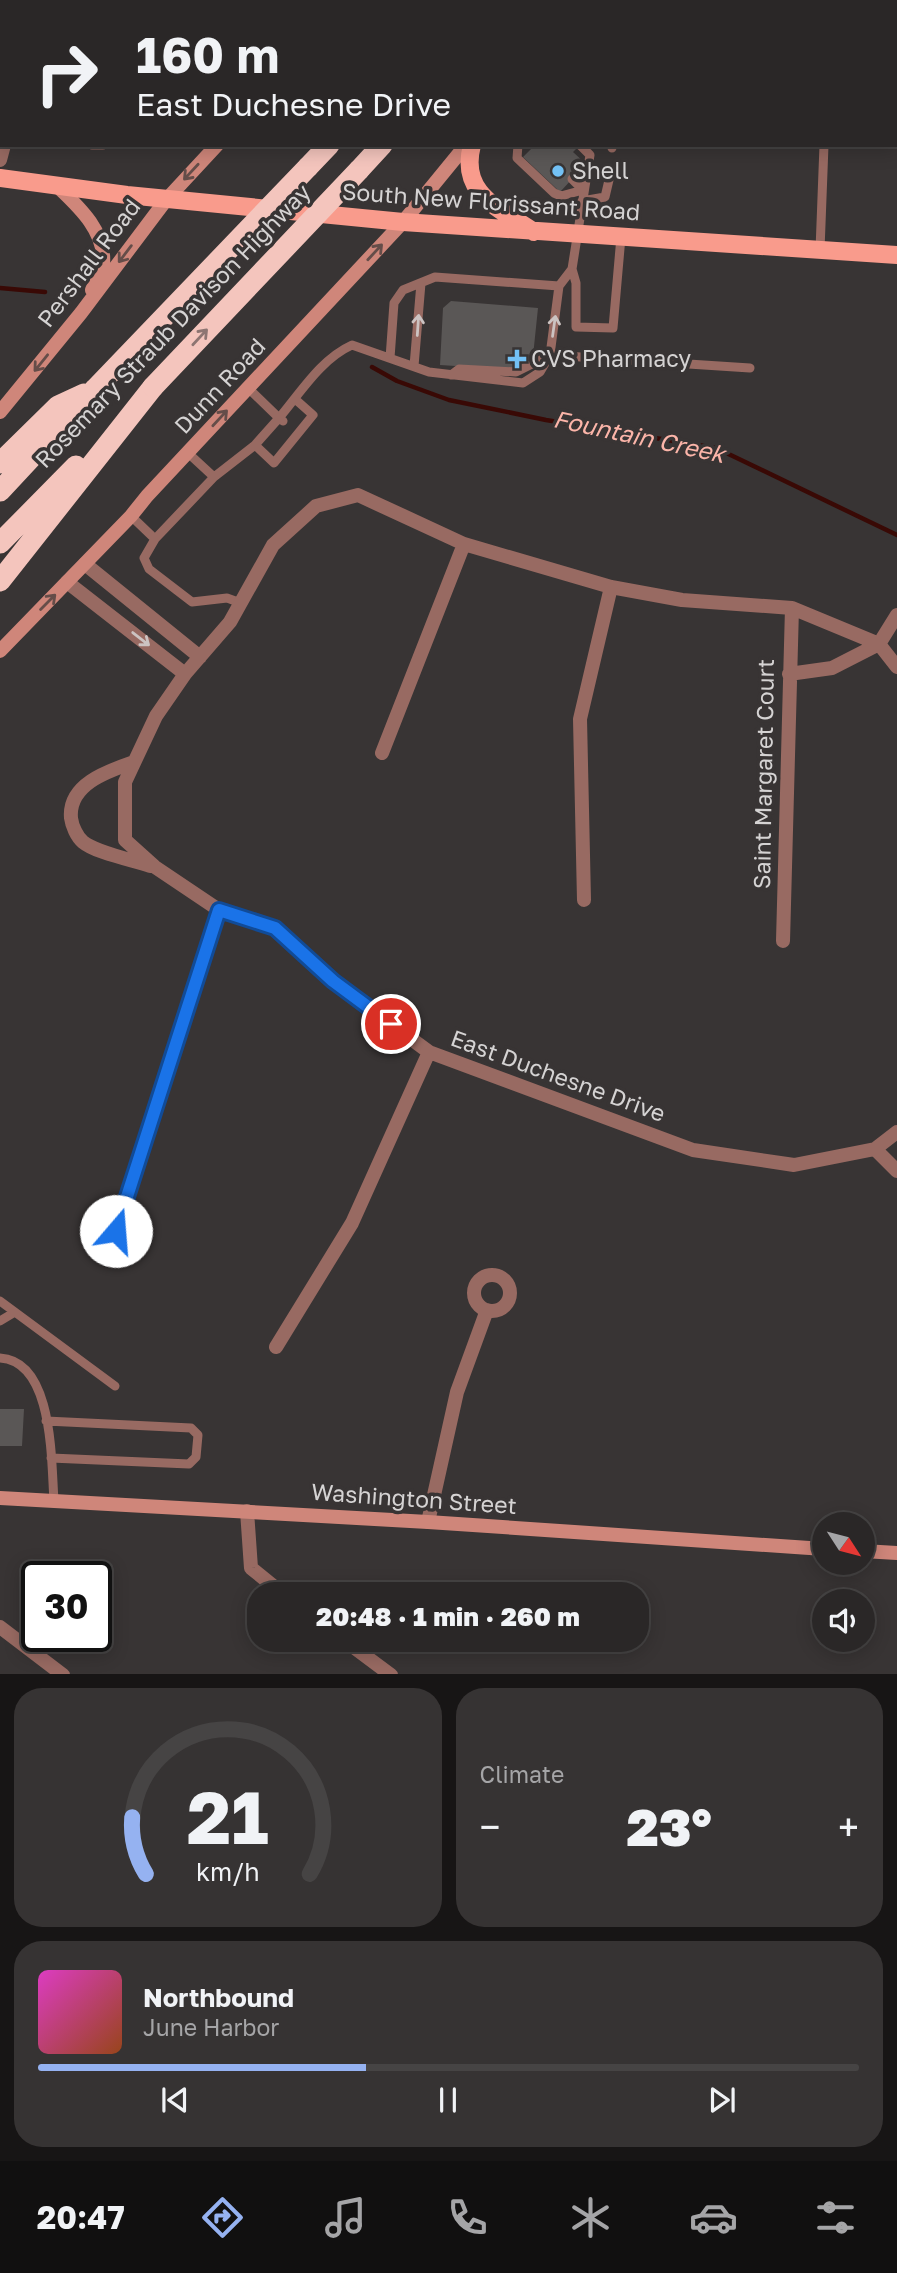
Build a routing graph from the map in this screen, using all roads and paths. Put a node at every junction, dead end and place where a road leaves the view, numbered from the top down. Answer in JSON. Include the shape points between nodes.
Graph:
{"nodes":[{"id":1,"x":215,"y":147,"type":"edge"},
{"id":2,"x":327,"y":147,"type":"edge"},
{"id":3,"x":380,"y":147,"type":"edge"},
{"id":4,"x":464,"y":147,"type":"edge"},
{"id":5,"x":471,"y":147,"type":"edge"},
{"id":6,"x":518,"y":147,"type":"edge"},
{"id":7,"x":582,"y":147,"type":"edge"},
{"id":8,"x":824,"y":147,"type":"edge"},
{"id":9,"x":0,"y":178,"type":"edge"},
{"id":10,"x":572,"y":179,"type":"dead end"},
{"id":11,"x":609,"y":180,"type":"dead end"},
{"id":12,"x":58,"y":188,"type":"junction"},
{"id":13,"x":583,"y":196,"type":"junction"},
{"id":14,"x":166,"y":200,"type":"junction"},
{"id":15,"x":403,"y":222,"type":"junction"},
{"id":16,"x":534,"y":232,"type":"junction"},
{"id":17,"x":577,"y":234,"type":"junction"},
{"id":18,"x":621,"y":236,"type":"junction"},
{"id":19,"x":820,"y":250,"type":"junction"},
{"id":20,"x":897,"y":255,"type":"edge"},
{"id":21,"x":572,"y":269,"type":"junction"},
{"id":22,"x":421,"y":283,"type":"junction"},
{"id":23,"x":559,"y":286,"type":"junction"},
{"id":24,"x":81,"y":313,"type":"junction"},
{"id":25,"x":550,"y":355,"type":"junction"},
{"id":26,"x":390,"y":358,"type":"junction"},
{"id":27,"x":414,"y":366,"type":"junction"},
{"id":28,"x":750,"y":368,"type":"dead end"},
{"id":29,"x":153,"y":387,"type":"junction"},
{"id":30,"x":248,"y":388,"type":"junction"},
{"id":31,"x":95,"y":389,"type":"junction"},
{"id":32,"x":295,"y":399,"type":"junction"},
{"id":33,"x":0,"y":412,"type":"edge"},
{"id":34,"x":281,"y":419,"type":"junction"},
{"id":35,"x":255,"y":445,"type":"junction"},
{"id":36,"x":188,"y":453,"type":"junction"},
{"id":37,"x":0,"y":463,"type":"edge"},
{"id":38,"x":214,"y":477,"type":"junction"},
{"id":39,"x":0,"y":491,"type":"edge"},
{"id":40,"x":131,"y":516,"type":"junction"},
{"id":41,"x":155,"y":539,"type":"junction"},
{"id":42,"x":0,"y":543,"type":"edge"},
{"id":43,"x":464,"y":544,"type":"junction"},
{"id":44,"x":85,"y":564,"type":"junction"},
{"id":45,"x":0,"y":581,"type":"edge"},
{"id":46,"x":67,"y":582,"type":"junction"},
{"id":47,"x":611,"y":587,"type":"junction"},
{"id":48,"x":241,"y":603,"type":"junction"},
{"id":49,"x":792,"y":608,"type":"junction"},
{"id":50,"x":897,"y":615,"type":"edge"},
{"id":51,"x":879,"y":644,"type":"junction"},
{"id":52,"x":0,"y":650,"type":"edge"},
{"id":53,"x":200,"y":657,"type":"junction"},
{"id":54,"x":897,"y":667,"type":"edge"},
{"id":55,"x":186,"y":674,"type":"junction"},
{"id":56,"x":789,"y":674,"type":"junction"},
{"id":57,"x":382,"y":753,"type":"dead end"},
{"id":58,"x":134,"y":762,"type":"junction"},
{"id":59,"x":155,"y":867,"type":"junction"},
{"id":60,"x":584,"y":900,"type":"dead end"},
{"id":61,"x":219,"y":910,"type":"junction"},
{"id":62,"x":783,"y":942,"type":"dead end"},
{"id":63,"x":429,"y":1052,"type":"junction"},
{"id":64,"x":897,"y":1132,"type":"edge"},
{"id":65,"x":875,"y":1149,"type":"junction"},
{"id":66,"x":897,"y":1171,"type":"edge"},
{"id":67,"x":116,"y":1231,"type":"dead end"},
{"id":68,"x":0,"y":1301,"type":"edge"},
{"id":69,"x":487,"y":1310,"type":"dead end"},
{"id":70,"x":15,"y":1312,"type":"junction"},
{"id":71,"x":0,"y":1321,"type":"edge"},
{"id":72,"x":276,"y":1347,"type":"dead end"},
{"id":73,"x":0,"y":1358,"type":"edge"},
{"id":74,"x":115,"y":1386,"type":"dead end"},
{"id":75,"x":46,"y":1421,"type":"junction"},
{"id":76,"x":51,"y":1458,"type":"junction"},
{"id":77,"x":0,"y":1498,"type":"edge"},
{"id":78,"x":54,"y":1500,"type":"junction"},
{"id":79,"x":247,"y":1511,"type":"junction"},
{"id":80,"x":428,"y":1522,"type":"junction"},
{"id":81,"x":812,"y":1548,"type":"edge"},
{"id":82,"x":875,"y":1552,"type":"edge"},
{"id":83,"x":897,"y":1553,"type":"edge"},
{"id":84,"x":268,"y":1582,"type":"edge"},
{"id":85,"x":0,"y":1627,"type":"edge"},
{"id":86,"x":360,"y":1652,"type":"edge"},
{"id":87,"x":62,"y":1674,"type":"edge"},
{"id":88,"x":390,"y":1674,"type":"edge"}],
"edges":[{"from":1,"to":14,"type":"street","name":"Pershall Road","one_way":true},
{"from":2,"to":31,"type":"highway","name":"Rosemary Straub Davison Highway","bridge":true},
{"from":29,"to":3,"type":"highway","name":"Rosemary Straub Davison Highway","one_way":true,"bridge":true},
{"from":4,"to":15,"type":"street","name":"Dunn Road"},
{"from":5,"to":16,"type":"main road","via":[[467,164],[479,193]]},
{"from":6,"to":13,"type":"lane","via":[[517,158],[554,193]]},
{"from":7,"to":13,"type":"lane","via":[[590,155]]},
{"from":8,"to":19,"type":"lane"},
{"from":9,"to":12,"type":"main road","name":"South New Florissant Road"},
{"from":10,"to":13,"type":"lane"},
{"from":11,"to":13,"type":"lane","via":[[605,197]]},
{"from":12,"to":14,"type":"main road","name":"South New Florissant Road"},
{"from":12,"to":24,"type":"street","via":[[84,212],[99,236],[103,264]]},
{"from":13,"to":17,"type":"lane"},
{"from":14,"to":15,"type":"main road","name":"South New Florissant Road"},
{"from":14,"to":24,"type":"street","name":"Pershall Road","one_way":true},
{"from":15,"to":16,"type":"main road","name":"South New Florissant Road"},
{"from":30,"to":15,"type":"street","name":"Dunn Road","one_way":true},
{"from":16,"to":17,"type":"main road","name":"South New Florissant Road"},
{"from":17,"to":18,"type":"main road","name":"South New Florissant Road"},
{"from":17,"to":21,"type":"lane"},
{"from":18,"to":19,"type":"main road","name":"South New Florissant Road"},
{"from":18,"to":21,"type":"lane","via":[[613,328],[576,327]]},
{"from":19,"to":20,"type":"main road","name":"South New Florissant Road"},
{"from":21,"to":23,"type":"lane"},
{"from":22,"to":23,"type":"lane","via":[[435,277]]},
{"from":22,"to":26,"type":"lane","via":[[403,290],[394,303]]},
{"from":27,"to":22,"type":"lane","one_way":true},
{"from":25,"to":23,"type":"lane","one_way":true},
{"from":24,"to":33,"type":"street","name":"Pershall Road","one_way":true},
{"from":25,"to":27,"type":"lane","via":[[540,372],[523,383]]},
{"from":25,"to":28,"type":"lane"},
{"from":26,"to":27,"type":"lane"},
{"from":26,"to":32,"type":"lane","via":[[352,345],[328,360]]},
{"from":29,"to":42,"type":"highway","name":"Rosemary Straub Davison Highway"},
{"from":29,"to":45,"type":"highway"},
{"from":30,"to":34,"type":"lane"},
{"from":36,"to":30,"type":"street","name":"Dunn Road","one_way":true},
{"from":31,"to":37,"type":"highway","via":[[58,406]]},
{"from":31,"to":39,"type":"highway","name":"Rosemary Straub Davison Highway"},
{"from":32,"to":34,"type":"lane"},
{"from":32,"to":35,"type":"lane","via":[[313,415],[274,463]]},
{"from":34,"to":35,"type":"lane"},
{"from":35,"to":38,"type":"lane"},
{"from":36,"to":38,"type":"lane"},
{"from":36,"to":40,"type":"street","name":"Dunn Road"},
{"from":38,"to":41,"type":"lane"},
{"from":40,"to":41,"type":"lane"},
{"from":40,"to":44,"type":"street","name":"Dunn Road"},
{"from":41,"to":48,"type":"lane","via":[[144,558],[149,569],[192,602],[227,598]]},
{"from":43,"to":47,"type":"street"},
{"from":43,"to":48,"type":"street","via":[[358,495],[316,506],[273,545]]},
{"from":43,"to":57,"type":"street"},
{"from":44,"to":46,"type":"street","name":"Dunn Road"},
{"from":44,"to":53,"type":"street"},
{"from":52,"to":46,"type":"street","name":"Dunn Road","one_way":true},
{"from":46,"to":55,"type":"street","one_way":true},
{"from":47,"to":49,"type":"street","via":[[682,600]]},
{"from":47,"to":60,"type":"street","via":[[580,719]]},
{"from":48,"to":53,"type":"street"},
{"from":49,"to":51,"type":"street"},
{"from":49,"to":56,"type":"street","name":"Saint Margaret Court"},
{"from":50,"to":51,"type":"street"},
{"from":51,"to":54,"type":"street"},
{"from":51,"to":56,"type":"street","via":[[832,668]]},
{"from":53,"to":55,"type":"street"},
{"from":55,"to":58,"type":"street","via":[[156,716]]},
{"from":56,"to":62,"type":"street","name":"Saint Margaret Court"},
{"from":58,"to":59,"type":"street","via":[[125,782],[125,840]]},
{"from":58,"to":59,"type":"street","via":[[104,772],[80,790],[70,807],[72,825],[83,843]]},
{"from":59,"to":61,"type":"street","name":"East Duchesne Drive"},
{"from":61,"to":63,"type":"street","name":"East Duchesne Drive","via":[[275,928],[333,981]]},
{"from":61,"to":67,"type":"street"},
{"from":63,"to":65,"type":"street","name":"East Duchesne Drive","via":[[694,1150],[794,1165]]},
{"from":63,"to":72,"type":"street","via":[[352,1223]]},
{"from":64,"to":65,"type":"street"},
{"from":65,"to":66,"type":"street"},
{"from":68,"to":70,"type":"lane"},
{"from":69,"to":80,"type":"street","via":[[457,1392]]},
{"from":70,"to":71,"type":"lane"},
{"from":70,"to":74,"type":"lane"},
{"from":73,"to":75,"type":"lane","via":[[18,1363],[34,1379]]},
{"from":75,"to":76,"type":"lane"},
{"from":75,"to":76,"type":"lane","via":[[191,1428],[198,1435],[196,1457],[189,1464]]},
{"from":76,"to":78,"type":"lane"},
{"from":77,"to":78,"type":"street","name":"Washington Street"},
{"from":78,"to":79,"type":"street","name":"Washington Street"},
{"from":79,"to":80,"type":"street","name":"Washington Street"},
{"from":79,"to":84,"type":"street","via":[[251,1568]]},
{"from":80,"to":81,"type":"street","name":"Washington Street"},
{"from":82,"to":83,"type":"street"},
{"from":85,"to":87,"type":"street"},
{"from":86,"to":88,"type":"street"}]}
